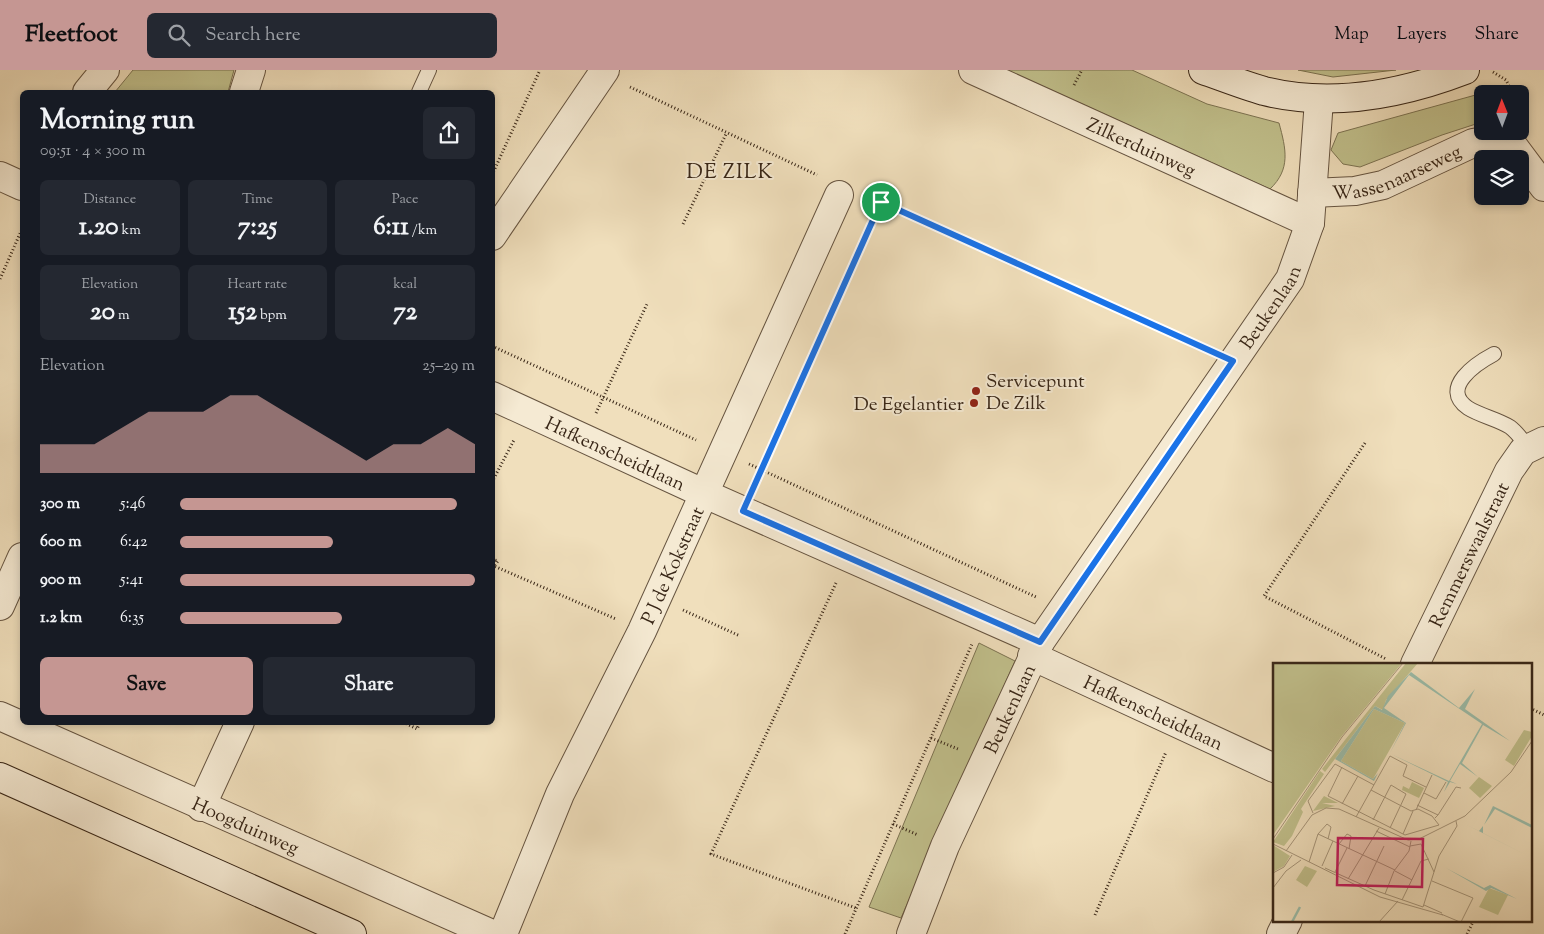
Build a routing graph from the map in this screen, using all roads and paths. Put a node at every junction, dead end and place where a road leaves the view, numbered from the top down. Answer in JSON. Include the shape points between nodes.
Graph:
{"nodes":[{"id":1,"x":105,"y":70,"type":"edge"},
{"id":2,"x":251,"y":70,"type":"edge"},
{"id":3,"x":430,"y":70,"type":"edge"},
{"id":4,"x":540,"y":70,"type":"edge"},
{"id":5,"x":973,"y":70,"type":"edge"},
{"id":6,"x":1203,"y":70,"type":"edge"},
{"id":7,"x":1465,"y":70,"type":"edge"},
{"id":8,"x":1491,"y":70,"type":"edge"},
{"id":9,"x":604,"y":72,"type":"edge"},
{"id":10,"x":1508,"y":85,"type":"edge"},
{"id":11,"x":89,"y":90,"type":"edge"},
{"id":12,"x":245,"y":90,"type":"edge"},
{"id":13,"x":420,"y":90,"type":"edge"},
{"id":14,"x":1319,"y":100,"type":"junction"},
{"id":15,"x":726,"y":134,"type":"junction"},
{"id":16,"x":495,"y":168,"type":"edge"},
{"id":17,"x":832,"y":187,"type":"joint"},
{"id":18,"x":1544,"y":187,"type":"edge"},
{"id":19,"x":1312,"y":193,"type":"junction"},
{"id":20,"x":866,"y":196,"type":"dead end"},
{"id":21,"x":881,"y":202,"type":"junction"},
{"id":22,"x":1310,"y":223,"type":"junction"},
{"id":23,"x":683,"y":224,"type":"dead end"},
{"id":24,"x":495,"y":232,"type":"edge"},
{"id":25,"x":20,"y":233,"type":"edge"},
{"id":26,"x":0,"y":279,"type":"edge"},
{"id":27,"x":647,"y":304,"type":"dead end"},
{"id":28,"x":495,"y":347,"type":"edge"},
{"id":29,"x":1494,"y":354,"type":"dead end"},
{"id":30,"x":1233,"y":361,"type":"junction"},
{"id":31,"x":495,"y":397,"type":"edge"},
{"id":32,"x":603,"y":397,"type":"junction"},
{"id":33,"x":528,"y":412,"type":"junction"},
{"id":34,"x":584,"y":438,"type":"junction"},
{"id":35,"x":1365,"y":443,"type":"dead end"},
{"id":36,"x":1536,"y":444,"type":"edge"},
{"id":37,"x":724,"y":452,"type":"junction"},
{"id":38,"x":762,"y":470,"type":"junction"},
{"id":39,"x":495,"y":476,"type":"edge"},
{"id":40,"x":705,"y":494,"type":"junction"},
{"id":41,"x":743,"y":511,"type":"junction"},
{"id":42,"x":848,"y":558,"type":"junction"},
{"id":43,"x":20,"y":561,"type":"edge"},
{"id":44,"x":495,"y":569,"type":"edge"},
{"id":45,"x":1003,"y":582,"type":"junction"},
{"id":46,"x":657,"y":598,"type":"junction"},
{"id":47,"x":0,"y":606,"type":"edge"},
{"id":48,"x":1062,"y":609,"type":"junction"},
{"id":49,"x":984,"y":618,"type":"junction"},
{"id":50,"x":642,"y":631,"type":"junction"},
{"id":51,"x":740,"y":636,"type":"dead end"},
{"id":52,"x":1036,"y":649,"type":"junction"},
{"id":53,"x":1387,"y":660,"type":"dead end"},
{"id":54,"x":1415,"y":663,"type":"edge"},
{"id":55,"x":1532,"y":709,"type":"edge"},
{"id":56,"x":1544,"y":715,"type":"edge"},
{"id":57,"x":0,"y":716,"type":"edge"},
{"id":58,"x":1178,"y":724,"type":"junction"},
{"id":59,"x":239,"y":725,"type":"edge"},
{"id":60,"x":408,"y":725,"type":"edge"},
{"id":61,"x":419,"y":725,"type":"edge"},
{"id":62,"x":1273,"y":768,"type":"edge"},
{"id":63,"x":0,"y":777,"type":"edge"},
{"id":64,"x":201,"y":807,"type":"junction"},
{"id":65,"x":856,"y":908,"type":"junction"},
{"id":66,"x":1095,"y":915,"type":"dead end"},
{"id":67,"x":1287,"y":922,"type":"edge"},
{"id":68,"x":1473,"y":922,"type":"edge"},
{"id":69,"x":352,"y":934,"type":"edge"},
{"id":70,"x":492,"y":934,"type":"edge"},
{"id":71,"x":503,"y":934,"type":"edge"},
{"id":72,"x":845,"y":934,"type":"edge"},
{"id":73,"x":911,"y":934,"type":"edge"},
{"id":74,"x":1281,"y":934,"type":"edge"},
{"id":75,"x":1467,"y":934,"type":"edge"}],
"edges":[{"from":1,"to":11,"type":"street"},
{"from":2,"to":12,"type":"street"},
{"from":3,"to":13,"type":"lane"},
{"from":4,"to":16,"type":"path"},
{"from":5,"to":22,"type":"street","name":"Zilkerduinweg"},
{"from":6,"to":14,"type":"street","via":[[1264,91]]},
{"from":7,"to":14,"type":"street","via":[[1382,95]]},
{"from":8,"to":10,"type":"path"},
{"from":9,"to":15,"type":"path"},
{"from":9,"to":24,"type":"street"},
{"from":14,"to":19,"type":"street","name":"Beukenlaan"},
{"from":15,"to":17,"type":"path"},
{"from":15,"to":23,"type":"path"},
{"from":17,"to":37,"type":"street","name":"P J de Kokstraat"},
{"from":18,"to":19,"type":"street","name":"Wassenaarseweg","via":[[1514,147],[1495,139],[1473,143],[1382,184],[1356,191]]},
{"from":19,"to":22,"type":"street","name":"Beukenlaan"},
{"from":20,"to":21,"type":"path"},
{"from":21,"to":30,"type":"path"},
{"from":21,"to":38,"type":"path"},
{"from":22,"to":30,"type":"street","name":"Beukenlaan","via":[[1290,278]]},
{"from":25,"to":26,"type":"path"},
{"from":27,"to":32,"type":"path"},
{"from":28,"to":32,"type":"path"},
{"from":29,"to":36,"type":"lane","name":"Remmerswaalstraat","via":[[1461,378],[1458,396],[1469,409],[1512,428]]},
{"from":30,"to":48,"type":"street","name":"Beukenlaan"},
{"from":31,"to":33,"type":"street","name":"Hafkenscheidtlaan"},
{"from":32,"to":34,"type":"path"},
{"from":32,"to":37,"type":"path"},
{"from":33,"to":34,"type":"street","name":"Hafkenscheidtlaan"},
{"from":33,"to":39,"type":"path"},
{"from":34,"to":40,"type":"street","name":"Hafkenscheidtlaan"},
{"from":35,"to":53,"type":"path","via":[[1264,596]]},
{"from":36,"to":54,"type":"street","name":"Remmerswaalstraat","via":[[1523,451],[1509,471]]},
{"from":37,"to":38,"type":"path"},
{"from":37,"to":40,"type":"street","name":"P J de Kokstraat"},
{"from":38,"to":41,"type":"path"},
{"from":38,"to":45,"type":"path"},
{"from":40,"to":41,"type":"street","name":"Hafkenscheidtlaan"},
{"from":40,"to":46,"type":"street","name":"P J de Kokstraat"},
{"from":41,"to":42,"type":"street","name":"Hafkenscheidtlaan"},
{"from":42,"to":49,"type":"street","name":"Hafkenscheidtlaan"},
{"from":42,"to":65,"type":"path","via":[[711,854]]},
{"from":43,"to":47,"type":"street"},
{"from":44,"to":50,"type":"path"},
{"from":45,"to":48,"type":"path"},
{"from":45,"to":49,"type":"path"},
{"from":46,"to":50,"type":"street","name":"P J de Kokstraat"},
{"from":46,"to":51,"type":"path"},
{"from":48,"to":52,"type":"street","name":"Beukenlaan"},
{"from":49,"to":52,"type":"street","name":"Hafkenscheidtlaan"},
{"from":49,"to":65,"type":"path"},
{"from":50,"to":71,"type":"street","name":"P J de Kokstraat","via":[[560,794]]},
{"from":52,"to":58,"type":"street","name":"Hafkenscheidtlaan"},
{"from":52,"to":73,"type":"street","name":"Beukenlaan","via":[[945,846]]},
{"from":55,"to":56,"type":"path"},
{"from":57,"to":64,"type":"street","name":"Hoogduinweg"},
{"from":58,"to":62,"type":"street","name":"Hafkenscheidtlaan"},
{"from":58,"to":66,"type":"path"},
{"from":59,"to":64,"type":"street"},
{"from":60,"to":61,"type":"path","via":[[417,729]]},
{"from":63,"to":69,"type":"street"},
{"from":64,"to":70,"type":"street","name":"Hoogduinweg"},
{"from":65,"to":72,"type":"path"},
{"from":67,"to":74,"type":"street"},
{"from":68,"to":75,"type":"path"}]}
